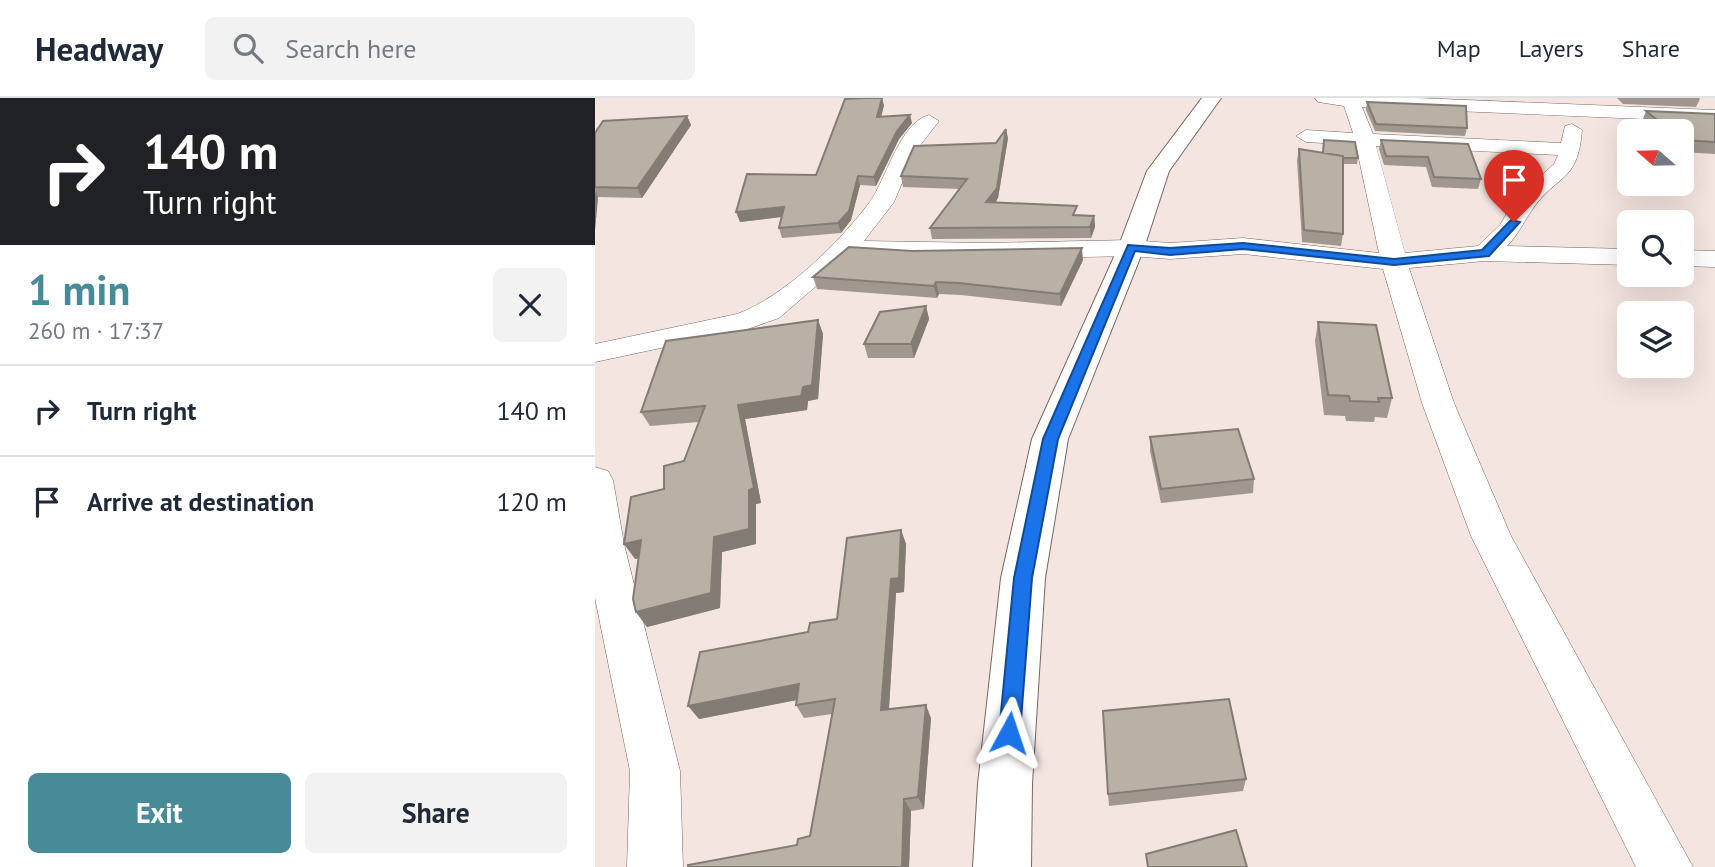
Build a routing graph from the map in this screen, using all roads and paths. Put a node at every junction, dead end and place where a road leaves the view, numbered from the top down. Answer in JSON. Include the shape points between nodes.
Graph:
{"nodes":[{"id":1,"x":1212,"y":98,"type":"edge"},
{"id":2,"x":1338,"y":100,"type":"edge"},
{"id":3,"x":1565,"y":106,"type":"edge"},
{"id":4,"x":1715,"y":116,"type":"edge"},
{"id":5,"x":929,"y":121,"type":"dead end"},
{"id":6,"x":1306,"y":136,"type":"dead end"},
{"id":7,"x":1364,"y":137,"type":"junction"},
{"id":8,"x":1570,"y":150,"type":"junction"},
{"id":9,"x":845,"y":248,"type":"junction"},
{"id":10,"x":1131,"y":248,"type":"junction"},
{"id":11,"x":1485,"y":253,"type":"junction"},
{"id":12,"x":1617,"y":257,"type":"edge"},
{"id":13,"x":1694,"y":258,"type":"edge"},
{"id":14,"x":1715,"y":259,"type":"edge"},
{"id":15,"x":1394,"y":262,"type":"junction"},
{"id":16,"x":595,"y":353,"type":"edge"},
{"id":17,"x":595,"y":480,"type":"edge"},
{"id":18,"x":655,"y":867,"type":"edge"},
{"id":19,"x":1002,"y":867,"type":"edge"},
{"id":20,"x":1665,"y":867,"type":"edge"}],
"edges":[{"from":1,"to":10,"type":"street","via":[[1158,171]]},
{"from":2,"to":3,"type":"street"},
{"from":2,"to":7,"type":"street"},
{"from":3,"to":4,"type":"street"},
{"from":3,"to":8,"type":"street"},
{"from":5,"to":9,"type":"street","via":[[905,151],[882,202]]},
{"from":6,"to":7,"type":"street"},
{"from":7,"to":8,"type":"street"},
{"from":7,"to":15,"type":"street"},
{"from":8,"to":11,"type":"street","via":[[1564,167],[1522,205],[1510,229]]},
{"from":9,"to":10,"type":"street"},
{"from":9,"to":16,"type":"street","via":[[769,312]]},
{"from":10,"to":15,"type":"street","via":[[1170,251],[1243,246]]},
{"from":10,"to":19,"type":"street","via":[[1050,439],[1023,578]]},
{"from":11,"to":12,"type":"street"},
{"from":11,"to":15,"type":"street"},
{"from":13,"to":14,"type":"street"},
{"from":15,"to":20,"type":"street","via":[[1438,403],[1492,536]]},
{"from":17,"to":18,"type":"street","via":[[604,544],[655,771]]}]}
